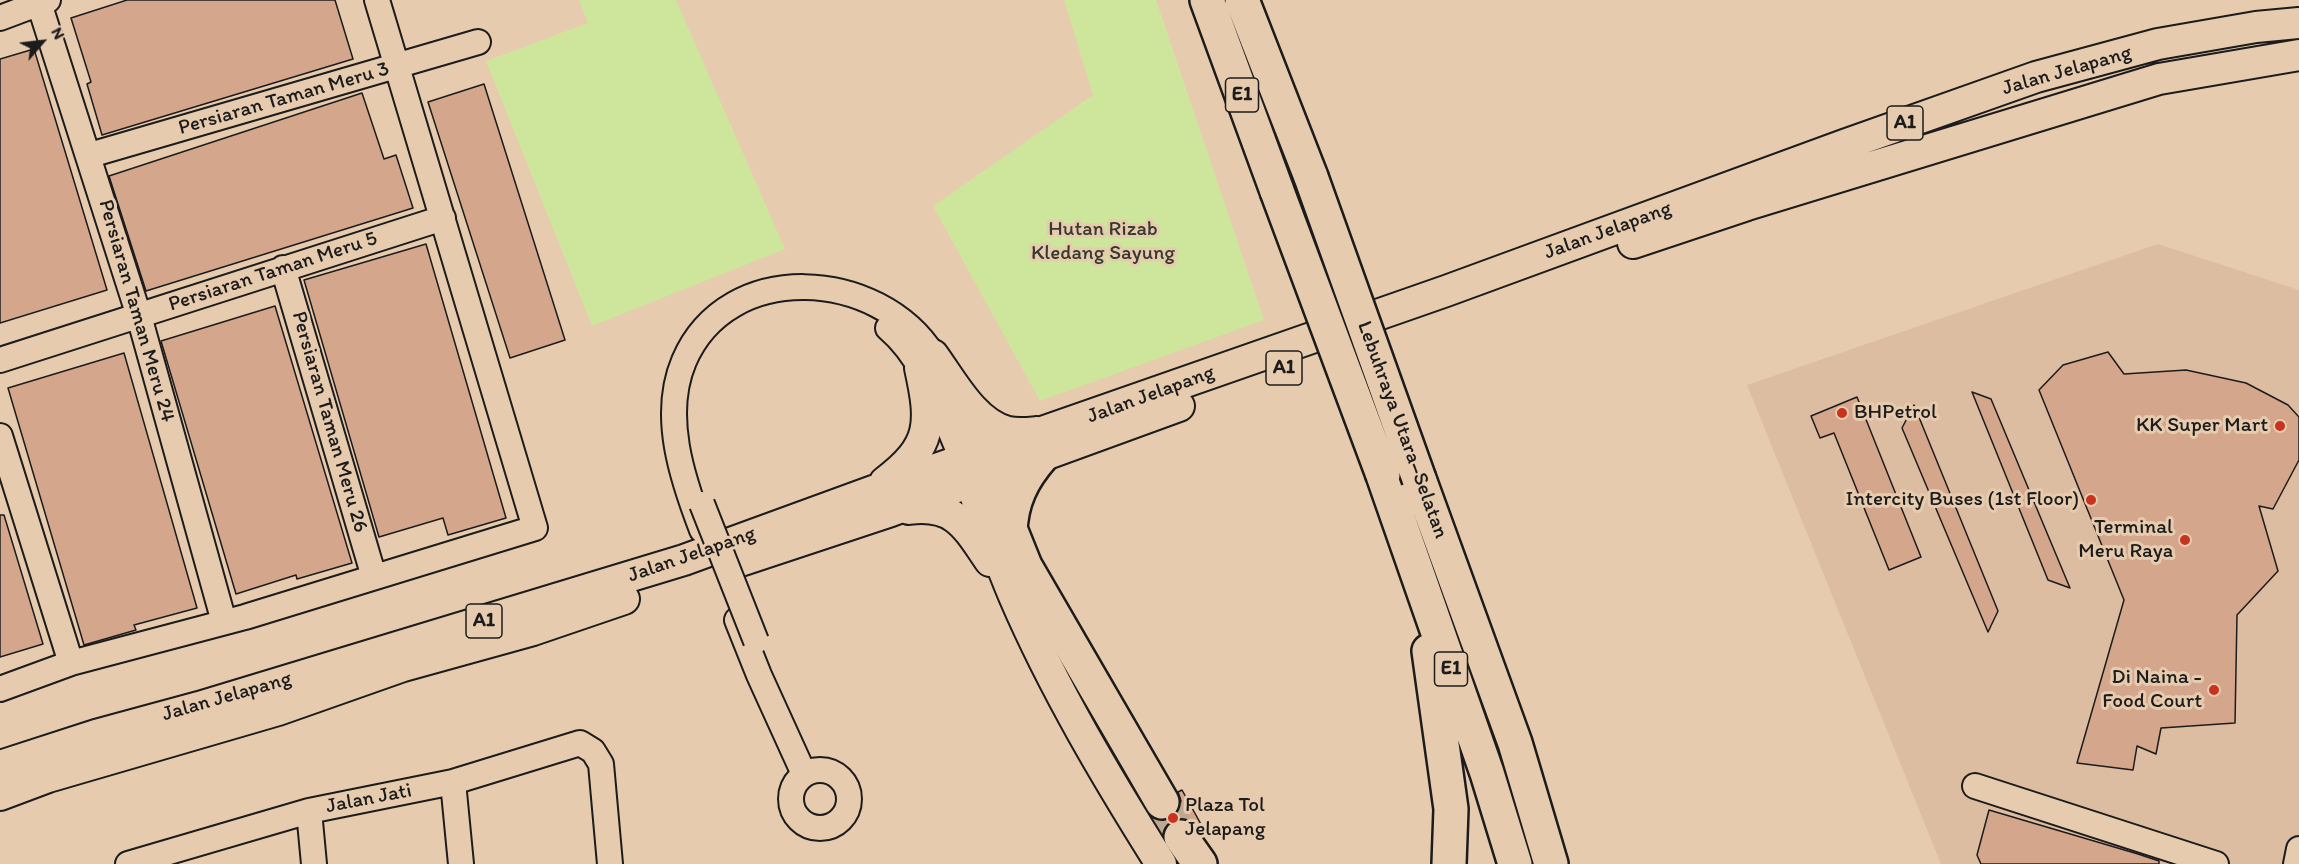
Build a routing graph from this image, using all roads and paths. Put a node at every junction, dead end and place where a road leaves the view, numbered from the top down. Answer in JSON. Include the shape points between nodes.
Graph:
{"nodes":[{"id":1,"x":377,"y":0,"type":"edge"},
{"id":2,"x":1207,"y":0,"type":"edge"},
{"id":3,"x":1242,"y":0,"type":"edge"},
{"id":4,"x":43,"y":2,"type":"edge"},
{"id":5,"x":2299,"y":14,"type":"edge"},
{"id":6,"x":0,"y":18,"type":"edge"},
{"id":7,"x":2299,"y":23,"type":"edge"},
{"id":8,"x":2256,"y":27,"type":"junction"},
{"id":9,"x":478,"y":42,"type":"dead end"},
{"id":10,"x":2299,"y":56,"type":"edge"},
{"id":11,"x":2299,"y":63,"type":"edge"},
{"id":12,"x":2235,"y":64,"type":"junction"},
{"id":13,"x":396,"y":67,"type":"junction"},
{"id":14,"x":90,"y":156,"type":"junction"},
{"id":15,"x":442,"y":218,"type":"junction"},
{"id":16,"x":283,"y":268,"type":"junction"},
{"id":17,"x":140,"y":316,"type":"junction"},
{"id":18,"x":0,"y":360,"type":"edge"},
{"id":19,"x":926,"y":361,"type":"junction"},
{"id":20,"x":0,"y":436,"type":"edge"},
{"id":21,"x":1045,"y":444,"type":"junction"},
{"id":22,"x":976,"y":468,"type":"junction"},
{"id":23,"x":882,"y":501,"type":"junction"},
{"id":24,"x":1403,"y":531,"type":"junction"},
{"id":25,"x":1010,"y":533,"type":"junction"},
{"id":26,"x":374,"y":577,"type":"junction"},
{"id":27,"x":1014,"y":596,"type":"junction"},
{"id":28,"x":224,"y":622,"type":"junction"},
{"id":29,"x":70,"y":663,"type":"junction"},
{"id":30,"x":0,"y":689,"type":"edge"},
{"id":31,"x":0,"y":766,"type":"edge"},
{"id":32,"x":453,"y":782,"type":"junction"},
{"id":33,"x":1975,"y":786,"type":"dead end"},
{"id":34,"x":0,"y":795,"type":"edge"},
{"id":35,"x":1162,"y":801,"type":"tunnel mouth"},
{"id":36,"x":309,"y":811,"type":"junction"},
{"id":37,"x":1181,"y":837,"type":"tunnel mouth"},
{"id":38,"x":2299,"y":849,"type":"edge"},
{"id":39,"x":128,"y":864,"type":"edge"},
{"id":40,"x":314,"y":864,"type":"edge"},
{"id":41,"x":461,"y":864,"type":"edge"},
{"id":42,"x":610,"y":864,"type":"edge"},
{"id":43,"x":1161,"y":864,"type":"edge"},
{"id":44,"x":1200,"y":864,"type":"edge"},
{"id":45,"x":1449,"y":864,"type":"edge"},
{"id":46,"x":1515,"y":864,"type":"edge"},
{"id":47,"x":1551,"y":864,"type":"edge"},
{"id":48,"x":2216,"y":864,"type":"edge"},
{"id":49,"x":2295,"y":864,"type":"edge"}],
"edges":[{"from":1,"to":13,"type":"street"},
{"from":2,"to":24,"type":"highway","name":"Lebuhraya Utara–Selatan","number":"E1","bridge":true},
{"from":3,"to":47,"type":"highway","name":"Lebuhraya Utara–Selatan","number":"E1","bridge":true,"via":[[1311,177],[1515,743]]},
{"from":4,"to":6,"type":"street"},
{"from":4,"to":14,"type":"street","name":"Persiaran Taman Meru 24"},
{"from":5,"to":8,"type":"main road"},
{"from":7,"to":8,"type":"main road","name":"Jalan Jelapang","number":"A1"},
{"from":8,"to":21,"type":"main road","name":"Jalan Jelapang","number":"A1","via":[[2158,44],[2036,78],[1446,291]]},
{"from":9,"to":13,"type":"street","name":"Persiaran Taman Meru 3"},
{"from":10,"to":12,"type":"main road","name":"Jalan Jelapang","number":"A1"},
{"from":11,"to":12,"type":"main road"},
{"from":12,"to":21,"type":"main road","name":"Jalan Jelapang","number":"A1","via":[[2159,79],[1747,205]]},
{"from":13,"to":14,"type":"street","name":"Persiaran Taman Meru 3"},
{"from":13,"to":15,"type":"street"},
{"from":14,"to":17,"type":"street","name":"Persiaran Taman Meru 24"},
{"from":15,"to":16,"type":"street","name":"Persiaran Taman Meru 5"},
{"from":15,"to":26,"type":"street","via":[[535,528]]},
{"from":16,"to":17,"type":"street","name":"Persiaran Taman Meru 5"},
{"from":16,"to":26,"type":"street","name":"Persiaran Taman Meru 26"},
{"from":17,"to":18,"type":"street","name":"Persiaran Taman Meru 5"},
{"from":17,"to":28,"type":"street","name":"Persiaran Taman Meru 24"},
{"from":19,"to":19,"type":"street","bridge":true,"via":[[925,341],[883,308],[820,286],[771,289],[740,302],[713,321],[684,361],[675,405],[677,451],[706,540],[759,675],[810,772],[702,504],[684,430],[685,387],[708,339],[742,310],[788,295],[822,296],[851,305],[875,317]]},
{"from":19,"to":21,"type":"main road","via":[[993,426]]},
{"from":19,"to":22,"type":"street"},
{"from":19,"to":23,"type":"main road","via":[[928,407],[923,438]]},
{"from":20,"to":29,"type":"street"},
{"from":21,"to":22,"type":"main road","name":"Jalan Jelapang","number":"A1"},
{"from":21,"to":25,"type":"highway","via":[[1017,491]]},
{"from":22,"to":23,"type":"main road","name":"Jalan Jelapang","number":"A1"},
{"from":22,"to":25,"type":"highway"},
{"from":22,"to":27,"type":"main road"},
{"from":23,"to":27,"type":"main road","via":[[939,508],[954,517],[974,537]]},
{"from":23,"to":31,"type":"main road","name":"Jalan Jelapang","number":"A1"},
{"from":23,"to":34,"type":"main road","name":"Jalan Jelapang","number":"A1","via":[[533,630],[404,666],[278,710],[48,777]]},
{"from":24,"to":45,"type":"highway","via":[[1438,710],[1451,809]]},
{"from":24,"to":46,"type":"highway","name":"Lebuhraya Utara–Selatan","number":"E1"},
{"from":25,"to":35,"type":"highway","via":[[1025,566]]},
{"from":26,"to":28,"type":"street"},
{"from":27,"to":43,"type":"main road","via":[[1061,691]]},
{"from":28,"to":29,"type":"street"},
{"from":29,"to":30,"type":"street"},
{"from":32,"to":36,"type":"street","name":"Jalan Jati"},
{"from":32,"to":41,"type":"street"},
{"from":32,"to":42,"type":"street","name":"Jalan Jati","via":[[580,743],[593,751],[601,764]]},
{"from":33,"to":48,"type":"street"},
{"from":36,"to":39,"type":"street","name":"Jalan Jati"},
{"from":36,"to":40,"type":"street"},
{"from":37,"to":44,"type":"highway"},
{"from":38,"to":49,"type":"street"}]}
